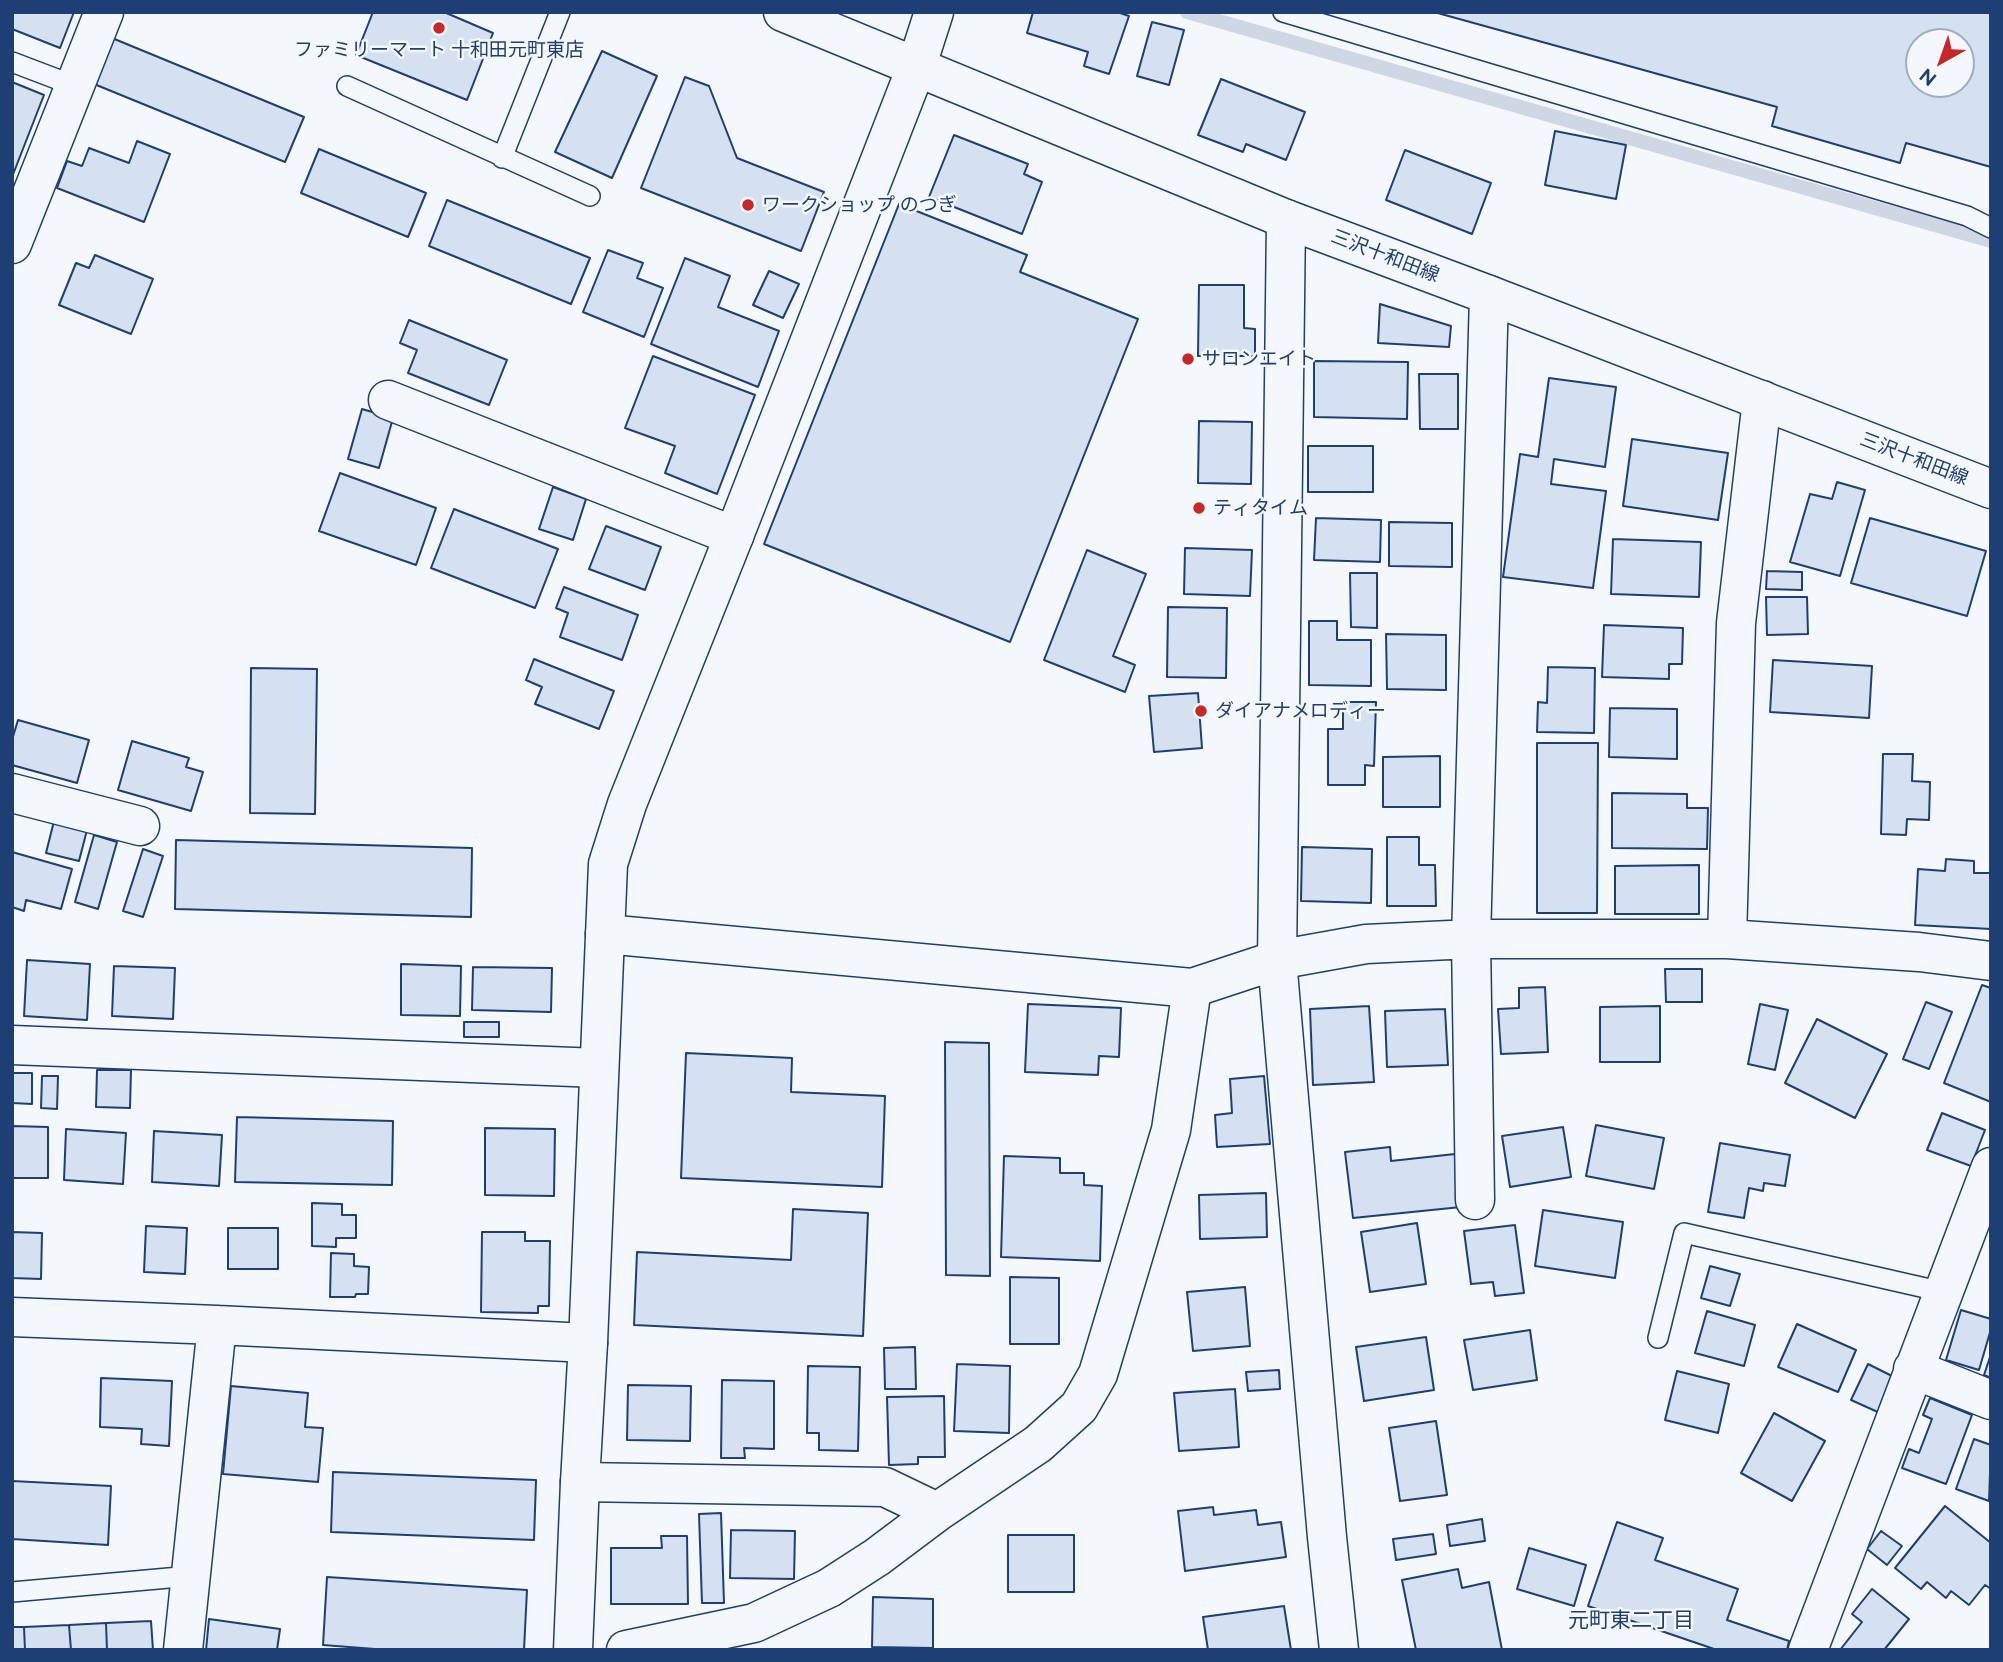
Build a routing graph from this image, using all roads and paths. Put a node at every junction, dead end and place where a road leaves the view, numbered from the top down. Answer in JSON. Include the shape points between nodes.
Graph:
{"nodes":[{"id":1,"x":104,"y":12,"type":"edge"},
{"id":2,"x":560,"y":12,"type":"edge"},
{"id":3,"x":783,"y":12,"type":"edge"},
{"id":4,"x":934,"y":12,"type":"edge"},
{"id":5,"x":1283,"y":12,"type":"edge"},
{"id":6,"x":12,"y":62,"type":"edge"},
{"id":7,"x":916,"y":68,"type":"junction"},
{"id":8,"x":75,"y":86,"type":"junction"},
{"id":9,"x":347,"y":86,"type":"dead end"},
{"id":10,"x":502,"y":158,"type":"junction"},
{"id":11,"x":590,"y":197,"type":"dead end"},
{"id":12,"x":1286,"y":219,"type":"junction"},
{"id":13,"x":1991,"y":228,"type":"edge"},
{"id":14,"x":12,"y":244,"type":"edge"},
{"id":15,"x":1489,"y":295,"type":"junction"},
{"id":16,"x":388,"y":400,"type":"dead end"},
{"id":17,"x":1762,"y":400,"type":"junction"},
{"id":18,"x":1991,"y":489,"type":"edge"},
{"id":19,"x":734,"y":536,"type":"junction"},
{"id":20,"x":12,"y":793,"type":"edge"},
{"id":21,"x":140,"y":826,"type":"dead end"},
{"id":22,"x":605,"y":934,"type":"junction"},
{"id":23,"x":1471,"y":939,"type":"junction"},
{"id":24,"x":1727,"y":939,"type":"junction"},
{"id":25,"x":1278,"y":960,"type":"junction"},
{"id":26,"x":1991,"y":961,"type":"edge"},
{"id":27,"x":1192,"y":988,"type":"junction"},
{"id":28,"x":12,"y":1045,"type":"edge"},
{"id":29,"x":599,"y":1068,"type":"junction"},
{"id":30,"x":1991,"y":1167,"type":"edge"},
{"id":31,"x":1475,"y":1200,"type":"dead end"},
{"id":32,"x":1943,"y":1292,"type":"junction"},
{"id":33,"x":12,"y":1317,"type":"edge"},
{"id":34,"x":216,"y":1325,"type":"junction"},
{"id":35,"x":1658,"y":1338,"type":"dead end"},
{"id":36,"x":588,"y":1343,"type":"junction"},
{"id":37,"x":1913,"y":1369,"type":"junction"},
{"id":38,"x":1991,"y":1400,"type":"edge"},
{"id":39,"x":580,"y":1482,"type":"junction"},
{"id":40,"x":937,"y":1512,"type":"junction"},
{"id":41,"x":191,"y":1576,"type":"junction"},
{"id":42,"x":12,"y":1592,"type":"edge"},
{"id":43,"x":183,"y":1650,"type":"edge"},
{"id":44,"x":573,"y":1650,"type":"edge"},
{"id":45,"x":626,"y":1650,"type":"edge"},
{"id":46,"x":1339,"y":1650,"type":"edge"},
{"id":47,"x":1808,"y":1650,"type":"edge"}],
"edges":[{"from":1,"to":8,"type":"street"},
{"from":2,"to":10,"type":"lane"},
{"from":3,"to":7,"type":"street","name":"三沢十和田線"},
{"from":4,"to":7,"type":"street"},
{"from":5,"to":13,"type":"lane","via":[[1966,216]]},
{"from":6,"to":8,"type":"lane"},
{"from":7,"to":12,"type":"street","name":"三沢十和田線"},
{"from":7,"to":19,"type":"street"},
{"from":8,"to":14,"type":"street"},
{"from":9,"to":10,"type":"lane"},
{"from":10,"to":11,"type":"lane"},
{"from":12,"to":15,"type":"street","name":"三沢十和田線"},
{"from":12,"to":25,"type":"street"},
{"from":15,"to":17,"type":"street","name":"三沢十和田線"},
{"from":15,"to":23,"type":"street"},
{"from":16,"to":19,"type":"street"},
{"from":17,"to":18,"type":"street","name":"三沢十和田線"},
{"from":17,"to":24,"type":"street","via":[[1736,623]]},
{"from":19,"to":22,"type":"street","via":[[627,804],[608,864]]},
{"from":20,"to":21,"type":"street"},
{"from":22,"to":27,"type":"street"},
{"from":22,"to":29,"type":"street"},
{"from":23,"to":24,"type":"street"},
{"from":23,"to":25,"type":"street","via":[[1366,944]]},
{"from":23,"to":31,"type":"street"},
{"from":24,"to":26,"type":"street","via":[[1919,951]]},
{"from":25,"to":27,"type":"street"},
{"from":25,"to":46,"type":"street"},
{"from":27,"to":40,"type":"street","via":[[1171,1130],[1098,1374],[1079,1407],[1038,1444]]},
{"from":28,"to":29,"type":"street"},
{"from":29,"to":36,"type":"street"},
{"from":30,"to":32,"type":"street"},
{"from":32,"to":35,"type":"lane","via":[[1684,1233]]},
{"from":32,"to":37,"type":"street"},
{"from":33,"to":34,"type":"street"},
{"from":34,"to":36,"type":"street"},
{"from":34,"to":41,"type":"street"},
{"from":36,"to":39,"type":"street"},
{"from":37,"to":38,"type":"street"},
{"from":37,"to":47,"type":"street"},
{"from":39,"to":40,"type":"street","via":[[885,1487]]},
{"from":39,"to":44,"type":"street"},
{"from":40,"to":45,"type":"street","via":[[829,1588],[754,1623]]},
{"from":41,"to":42,"type":"lane"},
{"from":41,"to":43,"type":"street"}]}
